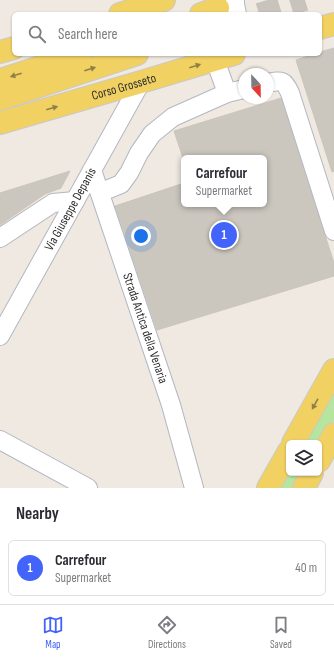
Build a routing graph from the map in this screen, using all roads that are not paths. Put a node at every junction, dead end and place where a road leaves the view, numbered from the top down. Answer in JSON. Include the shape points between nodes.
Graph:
{"nodes":[{"id":1,"x":164,"y":0,"type":"edge"},
{"id":2,"x":126,"y":12,"type":"edge"},
{"id":3,"x":334,"y":24,"type":"edge"},
{"id":4,"x":322,"y":27,"type":"edge"},
{"id":5,"x":12,"y":49,"type":"edge"},
{"id":6,"x":0,"y":52,"type":"edge"},
{"id":7,"x":74,"y":56,"type":"edge"},
{"id":8,"x":131,"y":56,"type":"edge"},
{"id":9,"x":225,"y":57,"type":"edge"},
{"id":10,"x":0,"y":80,"type":"edge"},
{"id":11,"x":141,"y":82,"type":"junction"},
{"id":12,"x":274,"y":82,"type":"edge"},
{"id":13,"x":236,"y":91,"type":"edge"},
{"id":14,"x":0,"y":99,"type":"edge"},
{"id":15,"x":5,"y":122,"type":"edge"},
{"id":16,"x":92,"y":170,"type":"junction"},
{"id":17,"x":99,"y":191,"type":"junction"},
{"id":18,"x":75,"y":201,"type":"junction"},
{"id":19,"x":334,"y":231,"type":"edge"},
{"id":20,"x":0,"y":238,"type":"edge"},
{"id":21,"x":0,"y":336,"type":"edge"},
{"id":22,"x":334,"y":370,"type":"edge"},
{"id":23,"x":334,"y":434,"type":"edge"},
{"id":24,"x":0,"y":440,"type":"edge"},
{"id":25,"x":295,"y":440,"type":"edge"},
{"id":26,"x":286,"y":456,"type":"edge"},
{"id":27,"x":322,"y":456,"type":"edge"},
{"id":28,"x":310,"y":476,"type":"edge"},
{"id":29,"x":88,"y":488,"type":"edge"},
{"id":30,"x":194,"y":488,"type":"edge"},
{"id":31,"x":268,"y":488,"type":"edge"},
{"id":32,"x":304,"y":488,"type":"edge"}],
"edges":[{"from":1,"to":2,"type":"main road"},
{"from":3,"to":4,"type":"main road"},
{"from":5,"to":6,"type":"main road"},
{"from":7,"to":10,"type":"main road","one_way":true},
{"from":14,"to":8,"type":"main road","name":"Corso Grosseto","one_way":true},
{"from":11,"to":9,"type":"main road","name":"Corso Grosseto","one_way":true},
{"from":9,"to":13,"type":"street"},
{"from":15,"to":11,"type":"main road","name":"Corso Grosseto","one_way":true},
{"from":11,"to":16,"type":"street","name":"Via Giuseppe Depanis"},
{"from":12,"to":19,"type":"street","via":[[286,84],[290,93]]},
{"from":13,"to":17,"type":"street","via":[[173,117],[152,134],[121,184]]},
{"from":16,"to":17,"type":"street","name":"Strada Antica della Venaria"},
{"from":16,"to":18,"type":"street","name":"Via Giuseppe Depanis"},
{"from":17,"to":30,"type":"street","name":"Strada Antica della Venaria","via":[[171,405]]},
{"from":18,"to":20,"type":"street","via":[[53,203]]},
{"from":18,"to":21,"type":"street","name":"Via Giuseppe Depanis"},
{"from":22,"to":25,"type":"main road","one_way":true},
{"from":23,"to":27,"type":"main road"},
{"from":24,"to":29,"type":"street"},
{"from":26,"to":31,"type":"main road"},
{"from":28,"to":32,"type":"main road"}]}
